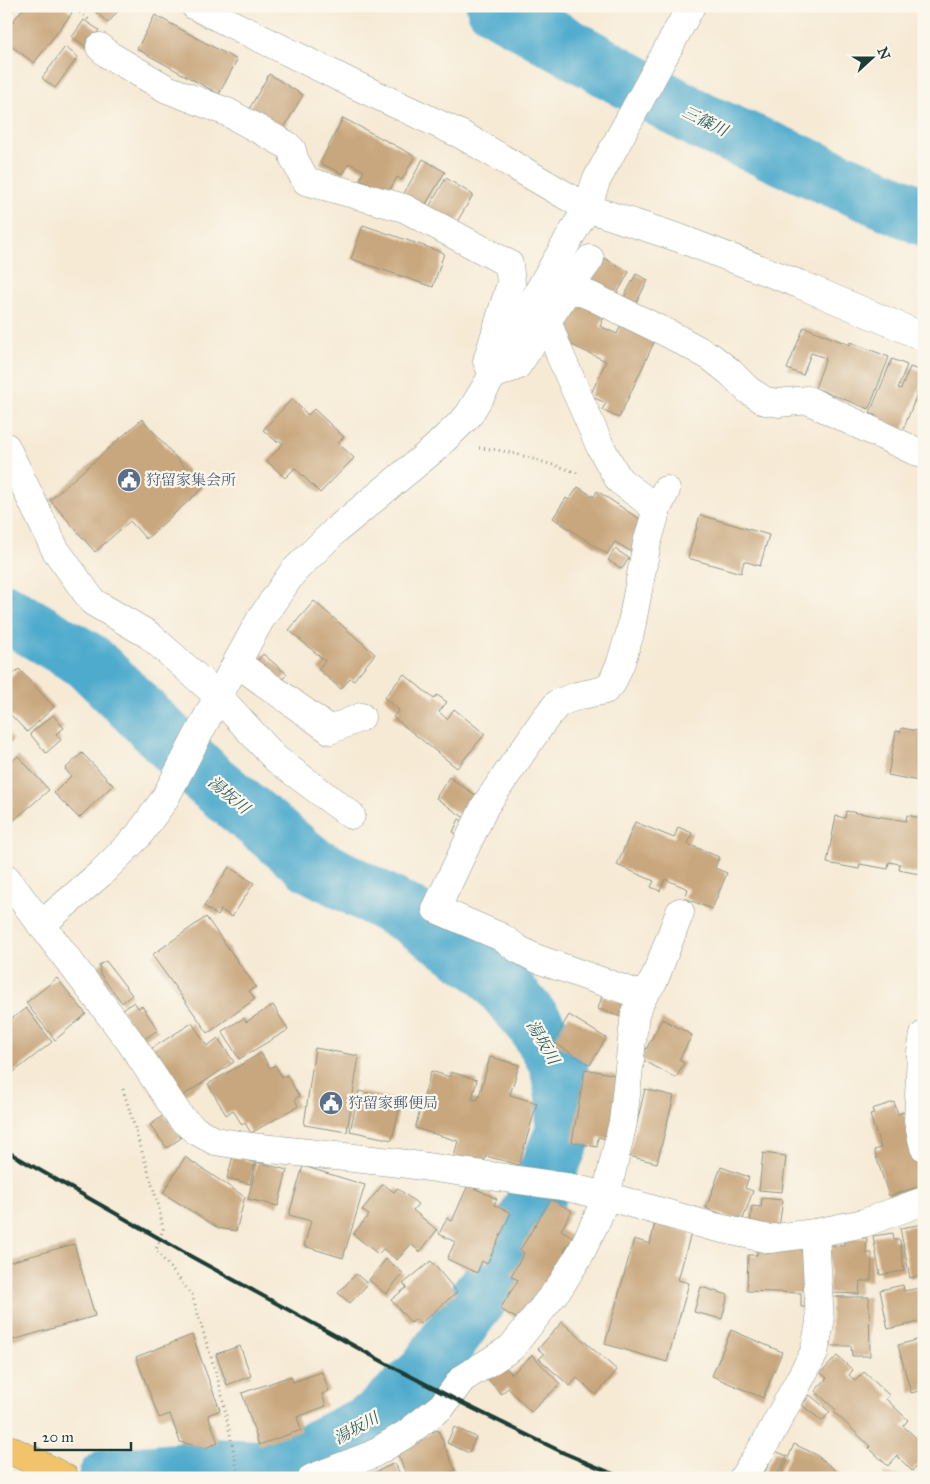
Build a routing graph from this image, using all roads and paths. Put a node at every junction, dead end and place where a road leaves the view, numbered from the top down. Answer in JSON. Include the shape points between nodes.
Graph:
{"nodes":[{"id":1,"x":195,"y":6,"type":"edge"},
{"id":2,"x":690,"y":6,"type":"edge"},
{"id":3,"x":100,"y":47,"type":"dead end"},
{"id":4,"x":587,"y":208,"type":"junction"},
{"id":5,"x":590,"y":259,"type":"dead end"},
{"id":6,"x":509,"y":264,"type":"junction"},
{"id":7,"x":557,"y":283,"type":"junction"},
{"id":8,"x":547,"y":320,"type":"junction"},
{"id":9,"x":924,"y":337,"type":"edge"},
{"id":10,"x":493,"y":375,"type":"junction"},
{"id":11,"x":6,"y":447,"type":"edge"},
{"id":12,"x":478,"y":448,"type":"dead end"},
{"id":13,"x":924,"y":453,"type":"edge"},
{"id":14,"x":620,"y":480,"type":"junction"},
{"id":15,"x":236,"y":663,"type":"junction"},
{"id":16,"x":215,"y":702,"type":"junction"},
{"id":17,"x":361,"y":717,"type":"dead end"},
{"id":18,"x":351,"y":815,"type":"dead end"},
{"id":19,"x":6,"y":878,"type":"edge"},
{"id":20,"x":680,"y":912,"type":"dead end"},
{"id":21,"x":41,"y":925,"type":"junction"},
{"id":22,"x":643,"y":996,"type":"junction"},
{"id":23,"x":924,"y":1035,"type":"edge"},
{"id":24,"x":123,"y":1088,"type":"dead end"},
{"id":25,"x":924,"y":1147,"type":"edge"},
{"id":26,"x":606,"y":1196,"type":"junction"},
{"id":27,"x":924,"y":1201,"type":"edge"},
{"id":28,"x":815,"y":1232,"type":"junction"},
{"id":29,"x":6,"y":1448,"type":"edge"},
{"id":30,"x":65,"y":1478,"type":"edge"},
{"id":31,"x":238,"y":1478,"type":"edge"},
{"id":32,"x":312,"y":1478,"type":"edge"},
{"id":33,"x":743,"y":1478,"type":"edge"}],
"edges":[{"from":1,"to":4,"type":"street","via":[[462,134]]},
{"from":2,"to":4,"type":"street","via":[[596,181]]},
{"from":3,"to":6,"type":"street","via":[[167,89],[227,112],[287,145],[306,181],[404,208]]},
{"from":4,"to":7,"type":"street"},
{"from":4,"to":9,"type":"street","via":[[679,238]]},
{"from":5,"to":7,"type":"street"},
{"from":6,"to":7,"type":"street"},
{"from":6,"to":10,"type":"street","via":[[511,283],[487,361]]},
{"from":7,"to":8,"type":"street"},
{"from":7,"to":10,"type":"street"},
{"from":7,"to":13,"type":"street","via":[[671,335],[711,358],[765,401],[808,400]]},
{"from":8,"to":10,"type":"street","via":[[517,366]]},
{"from":8,"to":14,"type":"street","via":[[600,446]]},
{"from":10,"to":15,"type":"street","via":[[468,416],[434,449],[336,530],[293,572]]},
{"from":11,"to":16,"type":"street","via":[[55,549],[93,602],[149,635]]},
{"from":12,"to":14,"type":"path","via":[[572,470],[599,484],[609,486]]},
{"from":14,"to":22,"type":"street","via":[[662,499],[647,543],[630,633],[621,662],[605,690],[558,703],[544,720],[485,806],[436,909],[501,937],[535,958]]},
{"from":15,"to":16,"type":"street"},
{"from":15,"to":17,"type":"street","via":[[330,730]]},
{"from":16,"to":18,"type":"street","via":[[276,759]]},
{"from":16,"to":21,"type":"street","via":[[164,800],[138,836]]},
{"from":19,"to":21,"type":"street"},
{"from":20,"to":22,"type":"street","via":[[654,980]]},
{"from":21,"to":26,"type":"street","via":[[128,1040],[181,1118],[215,1141],[527,1180]]},
{"from":22,"to":26,"type":"street","via":[[635,1013],[623,1122]]},
{"from":23,"to":25,"type":"street","via":[[918,1121]]},
{"from":24,"to":31,"type":"path","via":[[158,1204],[163,1229],[156,1250],[192,1295],[221,1390]]},
{"from":26,"to":28,"type":"street","via":[[710,1226],[769,1238]]},
{"from":26,"to":32,"type":"street","via":[[580,1254],[561,1285],[511,1348],[462,1379],[442,1406],[400,1438],[371,1455]]},
{"from":27,"to":28,"type":"street","via":[[864,1223]]},
{"from":28,"to":33,"type":"street","via":[[820,1323],[814,1353]]},
{"from":29,"to":30,"type":"main road"}]}
